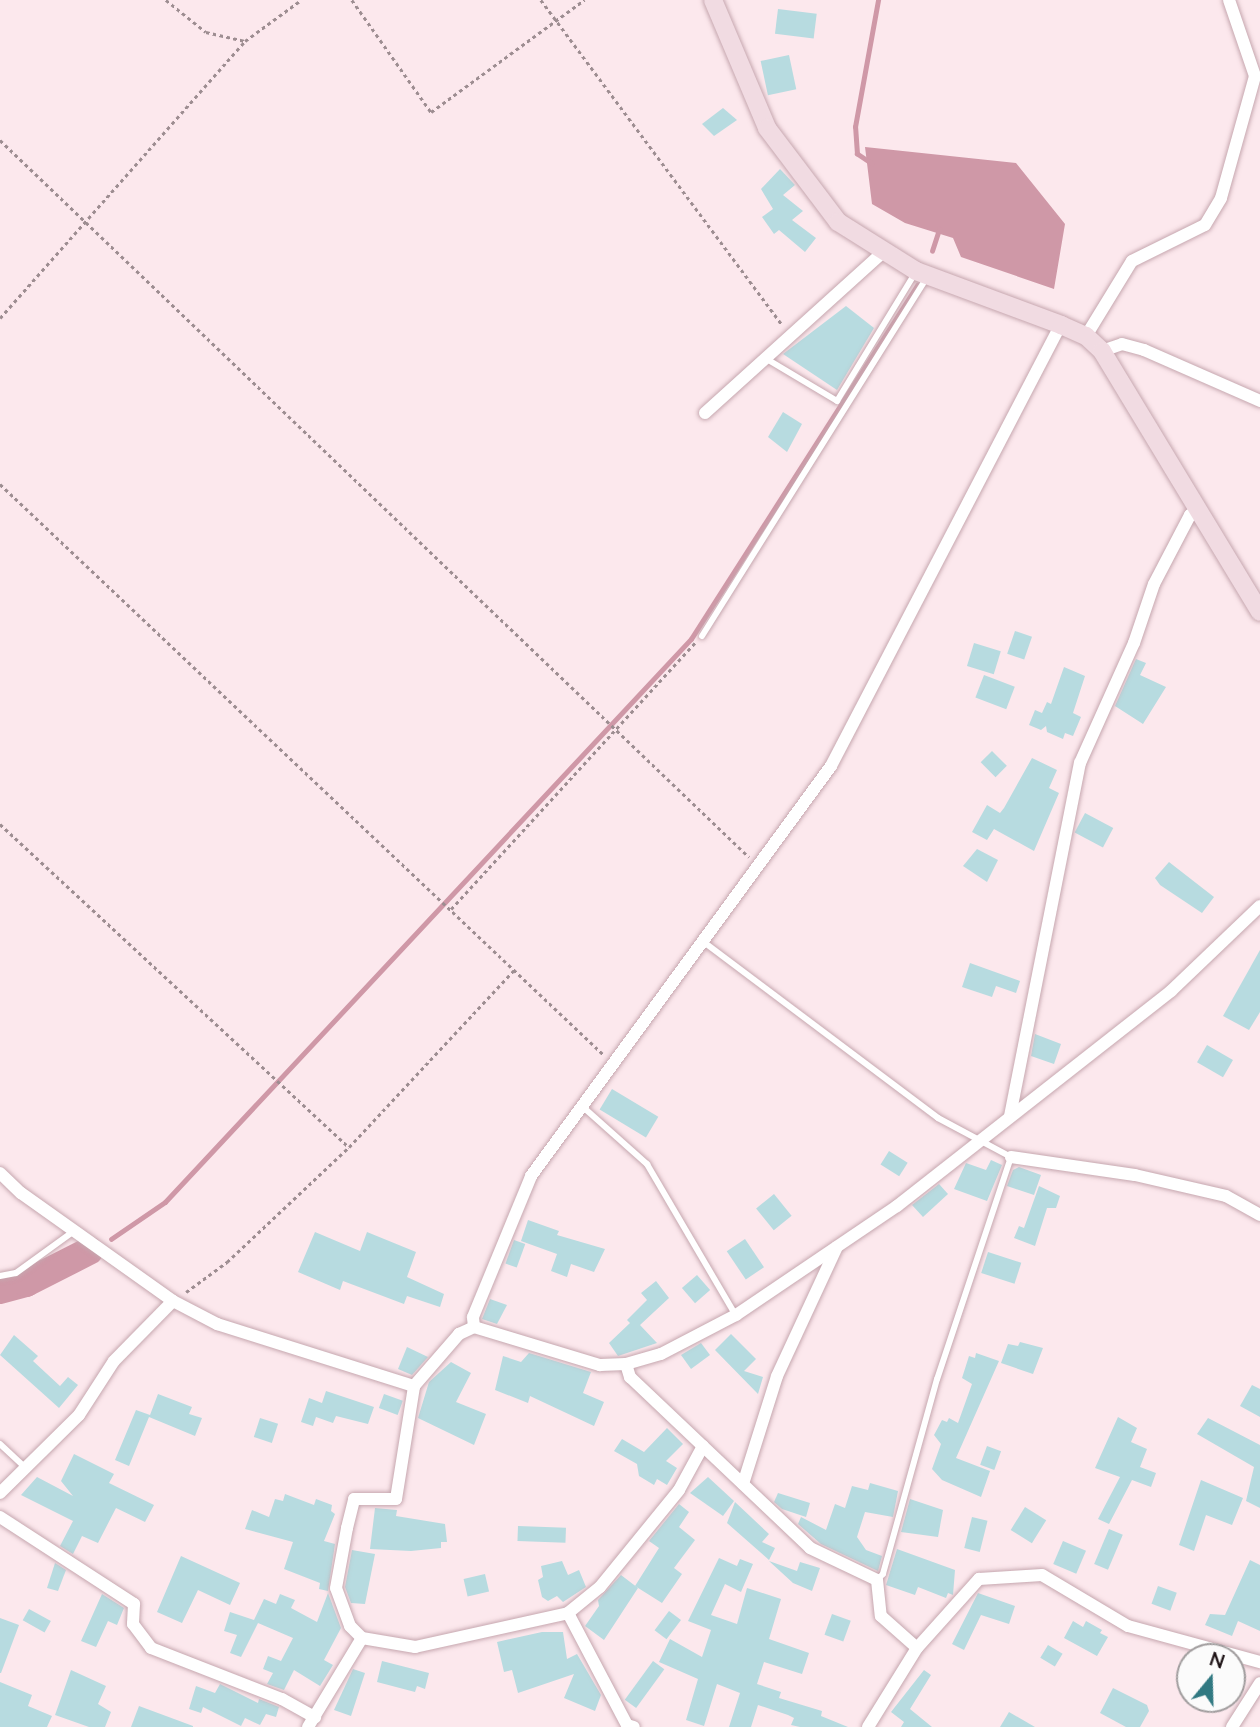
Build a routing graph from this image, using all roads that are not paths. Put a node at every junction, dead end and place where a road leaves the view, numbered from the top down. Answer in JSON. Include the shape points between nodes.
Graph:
{"nodes":[{"id":1,"x":713,"y":0,"type":"edge"},
{"id":2,"x":1229,"y":0,"type":"edge"},
{"id":3,"x":882,"y":253,"type":"junction"},
{"id":4,"x":922,"y":274,"type":"junction"},
{"id":5,"x":1061,"y":325,"type":"junction"},
{"id":6,"x":1086,"y":336,"type":"junction"},
{"id":7,"x":1102,"y":351,"type":"junction"},
{"id":8,"x":765,"y":358,"type":"junction"},
{"id":9,"x":1260,"y":401,"type":"edge"},
{"id":10,"x":705,"y":413,"type":"dead end"},
{"id":11,"x":1202,"y":513,"type":"junction"},
{"id":12,"x":1260,"y":612,"type":"edge"},
{"id":13,"x":702,"y":636,"type":"road end"},
{"id":14,"x":1260,"y":906,"type":"edge"},
{"id":15,"x":705,"y":943,"type":"junction"},
{"id":16,"x":583,"y":1107,"type":"junction"},
{"id":17,"x":1010,"y":1115,"type":"junction"},
{"id":18,"x":977,"y":1141,"type":"junction"},
{"id":19,"x":1011,"y":1157,"type":"junction"},
{"id":20,"x":0,"y":1173,"type":"edge"},
{"id":21,"x":1260,"y":1215,"type":"edge"},
{"id":22,"x":75,"y":1231,"type":"junction"},
{"id":23,"x":838,"y":1246,"type":"junction"},
{"id":24,"x":0,"y":1276,"type":"edge"},
{"id":25,"x":173,"y":1301,"type":"junction"},
{"id":26,"x":736,"y":1315,"type":"junction"},
{"id":27,"x":474,"y":1327,"type":"junction"},
{"id":28,"x":626,"y":1364,"type":"junction"},
{"id":29,"x":414,"y":1386,"type":"junction"},
{"id":30,"x":0,"y":1444,"type":"edge"},
{"id":31,"x":703,"y":1446,"type":"junction"},
{"id":32,"x":26,"y":1468,"type":"junction"},
{"id":33,"x":743,"y":1484,"type":"junction"},
{"id":34,"x":0,"y":1493,"type":"edge"},
{"id":35,"x":0,"y":1517,"type":"edge"},
{"id":36,"x":877,"y":1580,"type":"junction"},
{"id":37,"x":568,"y":1613,"type":"junction"},
{"id":38,"x":362,"y":1638,"type":"junction"},
{"id":39,"x":917,"y":1648,"type":"junction"},
{"id":40,"x":1260,"y":1662,"type":"edge"},
{"id":41,"x":1260,"y":1683,"type":"edge"},
{"id":42,"x":312,"y":1722,"type":"edge"},
{"id":43,"x":634,"y":1727,"type":"edge"},
{"id":44,"x":868,"y":1727,"type":"edge"},
{"id":45,"x":1232,"y":1727,"type":"edge"}],
"edges":[{"from":1,"to":3,"type":"street","via":[[767,128],[800,178],[838,222]]},
{"from":2,"to":6,"type":"street","via":[[1255,76],[1221,198],[1205,225],[1132,261]]},
{"from":3,"to":4,"type":"street"},
{"from":3,"to":8,"type":"street"},
{"from":4,"to":5,"type":"street"},
{"from":4,"to":8,"type":"lane","via":[[837,401]]},
{"from":4,"to":13,"type":"lane"},
{"from":5,"to":6,"type":"street"},
{"from":5,"to":15,"type":"street","via":[[831,766],[756,865]]},
{"from":6,"to":7,"type":"street"},
{"from":7,"to":9,"type":"street","via":[[1111,344],[1144,350]]},
{"from":7,"to":11,"type":"street"},
{"from":8,"to":10,"type":"street"},
{"from":11,"to":12,"type":"street"},
{"from":11,"to":17,"type":"street","via":[[1190,515],[1154,584],[1134,643],[1080,763]]},
{"from":14,"to":17,"type":"street","via":[[1171,991]]},
{"from":15,"to":16,"type":"street"},
{"from":15,"to":18,"type":"lane","via":[[938,1118]]},
{"from":16,"to":26,"type":"lane","via":[[648,1164]]},
{"from":16,"to":27,"type":"street","via":[[520,1196]]},
{"from":17,"to":18,"type":"street"},
{"from":18,"to":19,"type":"lane"},
{"from":18,"to":23,"type":"street"},
{"from":19,"to":21,"type":"street","via":[[1135,1175],[1226,1196]]},
{"from":19,"to":36,"type":"lane","via":[[937,1379],[883,1574]]},
{"from":20,"to":22,"type":"street"},
{"from":22,"to":24,"type":"lane","via":[[16,1273]]},
{"from":22,"to":25,"type":"street"},
{"from":23,"to":26,"type":"street"},
{"from":23,"to":33,"type":"street","via":[[777,1376]]},
{"from":25,"to":29,"type":"street","via":[[217,1324]]},
{"from":25,"to":32,"type":"street","via":[[114,1361],[79,1415]]},
{"from":26,"to":28,"type":"street","via":[[661,1354]]},
{"from":27,"to":28,"type":"street","via":[[600,1365]]},
{"from":27,"to":29,"type":"street","via":[[459,1334]]},
{"from":28,"to":31,"type":"street","via":[[630,1377]]},
{"from":29,"to":38,"type":"street","via":[[396,1499],[354,1499],[347,1528],[336,1588],[350,1626]]},
{"from":30,"to":32,"type":"lane"},
{"from":31,"to":33,"type":"street"},
{"from":31,"to":37,"type":"street","via":[[679,1490],[600,1587]]},
{"from":32,"to":34,"type":"street"},
{"from":33,"to":36,"type":"street","via":[[810,1548]]},
{"from":35,"to":42,"type":"street","via":[[134,1604],[133,1624],[150,1648],[282,1699]]},
{"from":36,"to":39,"type":"street","via":[[881,1616]]},
{"from":37,"to":38,"type":"street","via":[[415,1647]]},
{"from":37,"to":43,"type":"street","via":[[627,1725]]},
{"from":38,"to":42,"type":"street"},
{"from":39,"to":40,"type":"street","via":[[979,1579],[1042,1575],[1128,1626]]},
{"from":39,"to":44,"type":"street"},
{"from":41,"to":45,"type":"street"}]}
